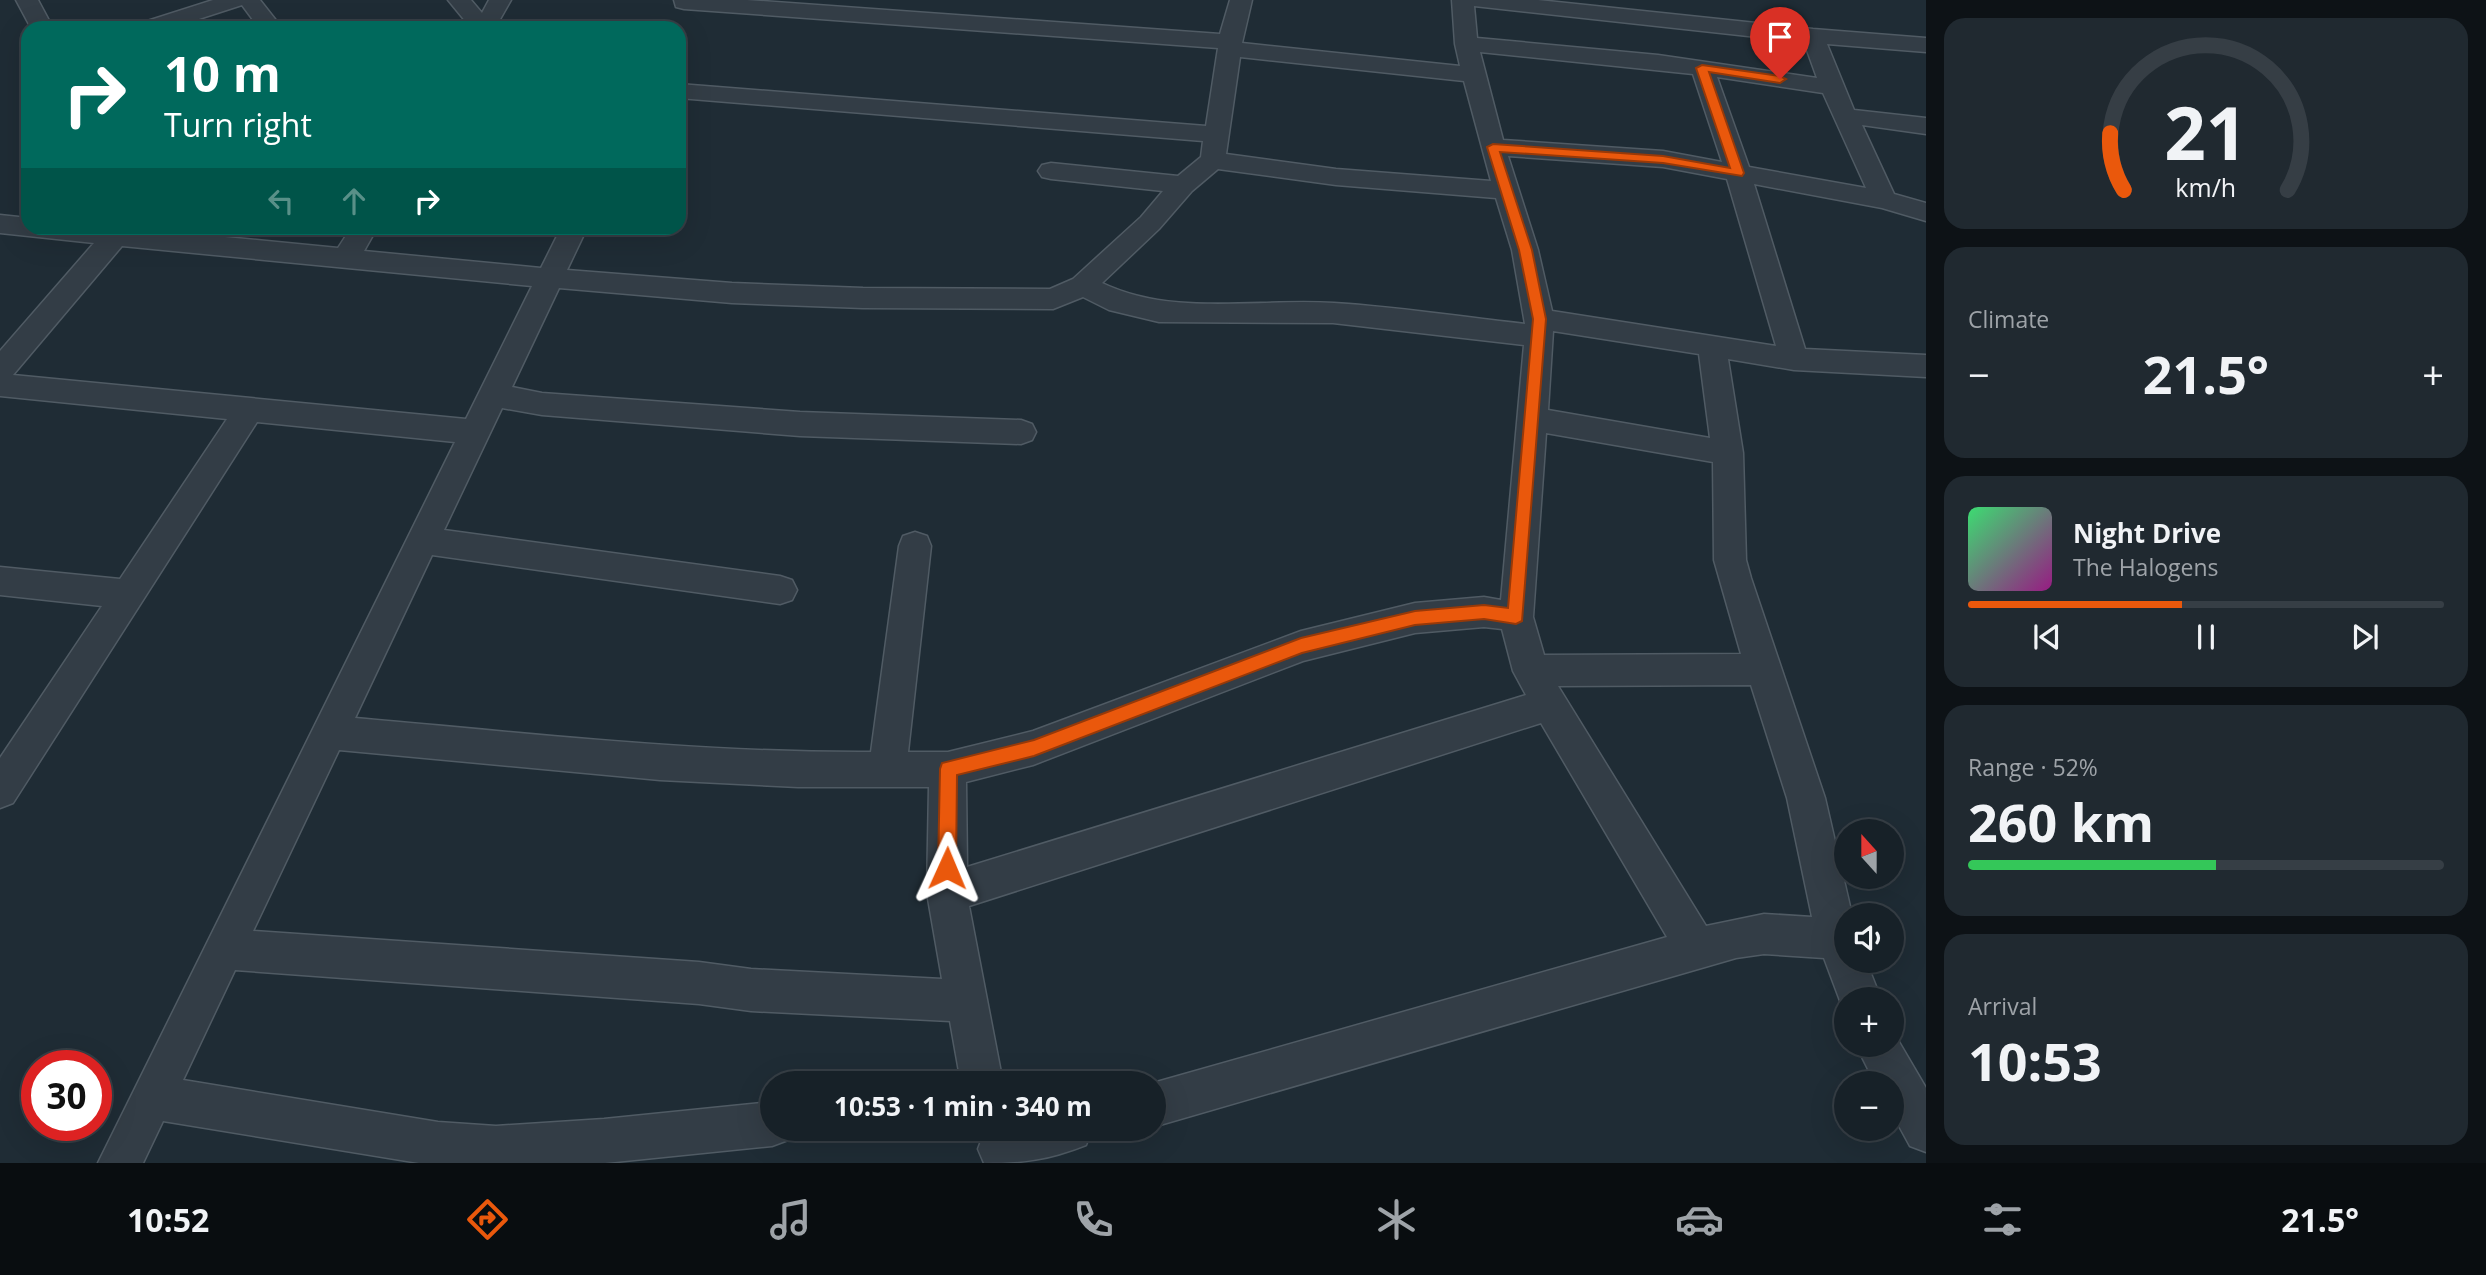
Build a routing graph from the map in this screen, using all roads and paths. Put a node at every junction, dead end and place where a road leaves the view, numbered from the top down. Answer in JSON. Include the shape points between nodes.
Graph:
{"nodes":[{"id":1,"x":27,"y":0,"type":"edge"},
{"id":2,"x":235,"y":0,"type":"edge"},
{"id":3,"x":249,"y":0,"type":"edge"},
{"id":4,"x":458,"y":0,"type":"edge"},
{"id":5,"x":500,"y":0,"type":"edge"},
{"id":6,"x":1241,"y":0,"type":"edge"},
{"id":7,"x":1463,"y":0,"type":"edge"},
{"id":8,"x":1476,"y":0,"type":"edge"},
{"id":9,"x":681,"y":7,"type":"edge"},
{"id":10,"x":38,"y":21,"type":"edge"},
{"id":11,"x":170,"y":21,"type":"edge"},
{"id":12,"x":266,"y":21,"type":"edge"},
{"id":13,"x":477,"y":21,"type":"edge"},
{"id":14,"x":487,"y":21,"type":"edge"},
{"id":15,"x":1813,"y":36,"type":"junction"},
{"id":16,"x":1466,"y":44,"type":"junction"},
{"id":17,"x":1926,"y":44,"type":"edge"},
{"id":18,"x":1229,"y":46,"type":"junction"},
{"id":19,"x":1702,"y":68,"type":"junction"},
{"id":20,"x":1475,"y":75,"type":"junction"},
{"id":21,"x":1832,"y":87,"type":"junction"},
{"id":22,"x":686,"y":92,"type":"edge"},
{"id":23,"x":1846,"y":116,"type":"junction"},
{"id":24,"x":1926,"y":126,"type":"edge"},
{"id":25,"x":1218,"y":135,"type":"junction"},
{"id":26,"x":1493,"y":147,"type":"junction"},
{"id":27,"x":1213,"y":160,"type":"junction"},
{"id":28,"x":1051,"y":172,"type":"dead end"},
{"id":29,"x":1738,"y":173,"type":"junction"},
{"id":30,"x":1183,"y":185,"type":"junction"},
{"id":31,"x":1508,"y":191,"type":"junction"},
{"id":32,"x":1884,"y":200,"type":"junction"},
{"id":33,"x":1926,"y":212,"type":"edge"},
{"id":34,"x":0,"y":225,"type":"edge"},
{"id":35,"x":21,"y":226,"type":"edge"},
{"id":36,"x":114,"y":235,"type":"edge"},
{"id":37,"x":143,"y":235,"type":"edge"},
{"id":38,"x":360,"y":235,"type":"edge"},
{"id":39,"x":570,"y":235,"type":"edge"},
{"id":40,"x":345,"y":258,"type":"junction"},
{"id":41,"x":549,"y":278,"type":"junction"},
{"id":42,"x":1083,"y":286,"type":"junction"},
{"id":43,"x":1540,"y":328,"type":"junction"},
{"id":44,"x":1712,"y":348,"type":"junction"},
{"id":45,"x":1794,"y":359,"type":"junction"},
{"id":46,"x":1926,"y":366,"type":"edge"},
{"id":47,"x":0,"y":371,"type":"edge"},
{"id":48,"x":0,"y":384,"type":"edge"},
{"id":49,"x":493,"y":395,"type":"junction"},
{"id":50,"x":249,"y":410,"type":"junction"},
{"id":51,"x":1533,"y":419,"type":"junction"},
{"id":52,"x":474,"y":432,"type":"junction"},
{"id":53,"x":1021,"y":432,"type":"dead end"},
{"id":54,"x":1728,"y":453,"type":"junction"},
{"id":55,"x":421,"y":540,"type":"junction"},
{"id":56,"x":915,"y":546,"type":"dead end"},
{"id":57,"x":0,"y":581,"type":"edge"},
{"id":58,"x":780,"y":590,"type":"dead end"},
{"id":59,"x":128,"y":594,"type":"junction"},
{"id":60,"x":1516,"y":617,"type":"junction"},
{"id":61,"x":1764,"y":669,"type":"junction"},
{"id":62,"x":1531,"y":671,"type":"junction"},
{"id":63,"x":1549,"y":704,"type":"junction"},
{"id":64,"x":329,"y":732,"type":"junction"},
{"id":65,"x":948,"y":769,"type":"junction"},
{"id":66,"x":887,"y":770,"type":"junction"},
{"id":67,"x":0,"y":790,"type":"edge"},
{"id":68,"x":947,"y":893,"type":"junction"},
{"id":69,"x":1834,"y":930,"type":"edge"},
{"id":70,"x":1834,"y":939,"type":"edge"},
{"id":71,"x":1696,"y":948,"type":"junction"},
{"id":72,"x":224,"y":949,"type":"junction"},
{"id":73,"x":968,"y":1001,"type":"junction"},
{"id":74,"x":1884,"y":1057,"type":"edge"},
{"id":75,"x":980,"y":1071,"type":"edge"},
{"id":76,"x":152,"y":1097,"type":"junction"},
{"id":77,"x":1166,"y":1101,"type":"edge"},
{"id":78,"x":760,"y":1125,"type":"edge"},
{"id":79,"x":1926,"y":1130,"type":"edge"},
{"id":80,"x":1023,"y":1141,"type":"edge"},
{"id":81,"x":999,"y":1147,"type":"edge"},
{"id":82,"x":120,"y":1163,"type":"edge"}],
"edges":[{"from":1,"to":10,"type":"street"},
{"from":2,"to":11,"type":"street"},
{"from":3,"to":12,"type":"street"},
{"from":4,"to":13,"type":"street"},
{"from":5,"to":14,"type":"street"},
{"from":6,"to":18,"type":"street"},
{"from":7,"to":16,"type":"street"},
{"from":8,"to":15,"type":"street"},
{"from":9,"to":18,"type":"street"},
{"from":15,"to":17,"type":"street"},
{"from":15,"to":21,"type":"street"},
{"from":16,"to":19,"type":"street"},
{"from":16,"to":20,"type":"street"},
{"from":18,"to":20,"type":"street"},
{"from":18,"to":25,"type":"street"},
{"from":19,"to":21,"type":"street"},
{"from":19,"to":29,"type":"street"},
{"from":20,"to":26,"type":"street"},
{"from":21,"to":23,"type":"street"},
{"from":22,"to":25,"type":"street"},
{"from":23,"to":24,"type":"street"},
{"from":23,"to":32,"type":"street"},
{"from":25,"to":27,"type":"street"},
{"from":26,"to":29,"type":"street","via":[[1663,159]]},
{"from":26,"to":31,"type":"street"},
{"from":27,"to":30,"type":"street"},
{"from":27,"to":31,"type":"street","via":[[1336,177]]},
{"from":28,"to":30,"type":"street"},
{"from":29,"to":32,"type":"street"},
{"from":29,"to":45,"type":"street"},
{"from":30,"to":42,"type":"street"},
{"from":31,"to":43,"type":"street","via":[[1531,270]]},
{"from":32,"to":33,"type":"street"},
{"from":34,"to":35,"type":"street"},
{"from":36,"to":47,"type":"street"},
{"from":37,"to":40,"type":"street"},
{"from":38,"to":40,"type":"street"},
{"from":39,"to":41,"type":"street"},
{"from":40,"to":41,"type":"street"},
{"from":41,"to":42,"type":"street","via":[[863,298],[1053,299]]},
{"from":41,"to":49,"type":"street"},
{"from":42,"to":43,"type":"street","via":[[1119,303],[1159,312],[1333,313]]},
{"from":43,"to":44,"type":"street"},
{"from":43,"to":51,"type":"street"},
{"from":44,"to":45,"type":"street"},
{"from":44,"to":54,"type":"street"},
{"from":45,"to":46,"type":"street"},
{"from":48,"to":50,"type":"street"},
{"from":49,"to":52,"type":"street"},
{"from":49,"to":53,"type":"street","via":[[542,404],[800,424]]},
{"from":50,"to":52,"type":"street"},
{"from":50,"to":59,"type":"street"},
{"from":51,"to":54,"type":"street"},
{"from":51,"to":60,"type":"street"},
{"from":52,"to":55,"type":"street"},
{"from":54,"to":61,"type":"street","via":[[1730,560]]},
{"from":55,"to":58,"type":"street"},
{"from":55,"to":64,"type":"street"},
{"from":56,"to":66,"type":"street"},
{"from":57,"to":59,"type":"street"},
{"from":59,"to":67,"type":"street"},
{"from":60,"to":62,"type":"street"},
{"from":60,"to":65,"type":"street","via":[[1484,612],[1415,618],[1301,646],[1034,748]]},
{"from":61,"to":62,"type":"street"},
{"from":61,"to":69,"type":"street","via":[[1806,798]]},
{"from":62,"to":63,"type":"street"},
{"from":63,"to":68,"type":"street"},
{"from":63,"to":71,"type":"street"},
{"from":64,"to":66,"type":"street","via":[[660,763]]},
{"from":64,"to":72,"type":"street"},
{"from":65,"to":66,"type":"street"},
{"from":65,"to":68,"type":"street"},
{"from":68,"to":73,"type":"street"},
{"from":70,"to":71,"type":"street","via":[[1764,934]]},
{"from":71,"to":77,"type":"street"},
{"from":72,"to":73,"type":"street","via":[[751,990]]},
{"from":72,"to":76,"type":"street"},
{"from":73,"to":75,"type":"street"},
{"from":74,"to":79,"type":"street"},
{"from":76,"to":78,"type":"street","via":[[438,1144],[496,1148]]},
{"from":76,"to":82,"type":"street"},
{"from":80,"to":81,"type":"street"}]}
